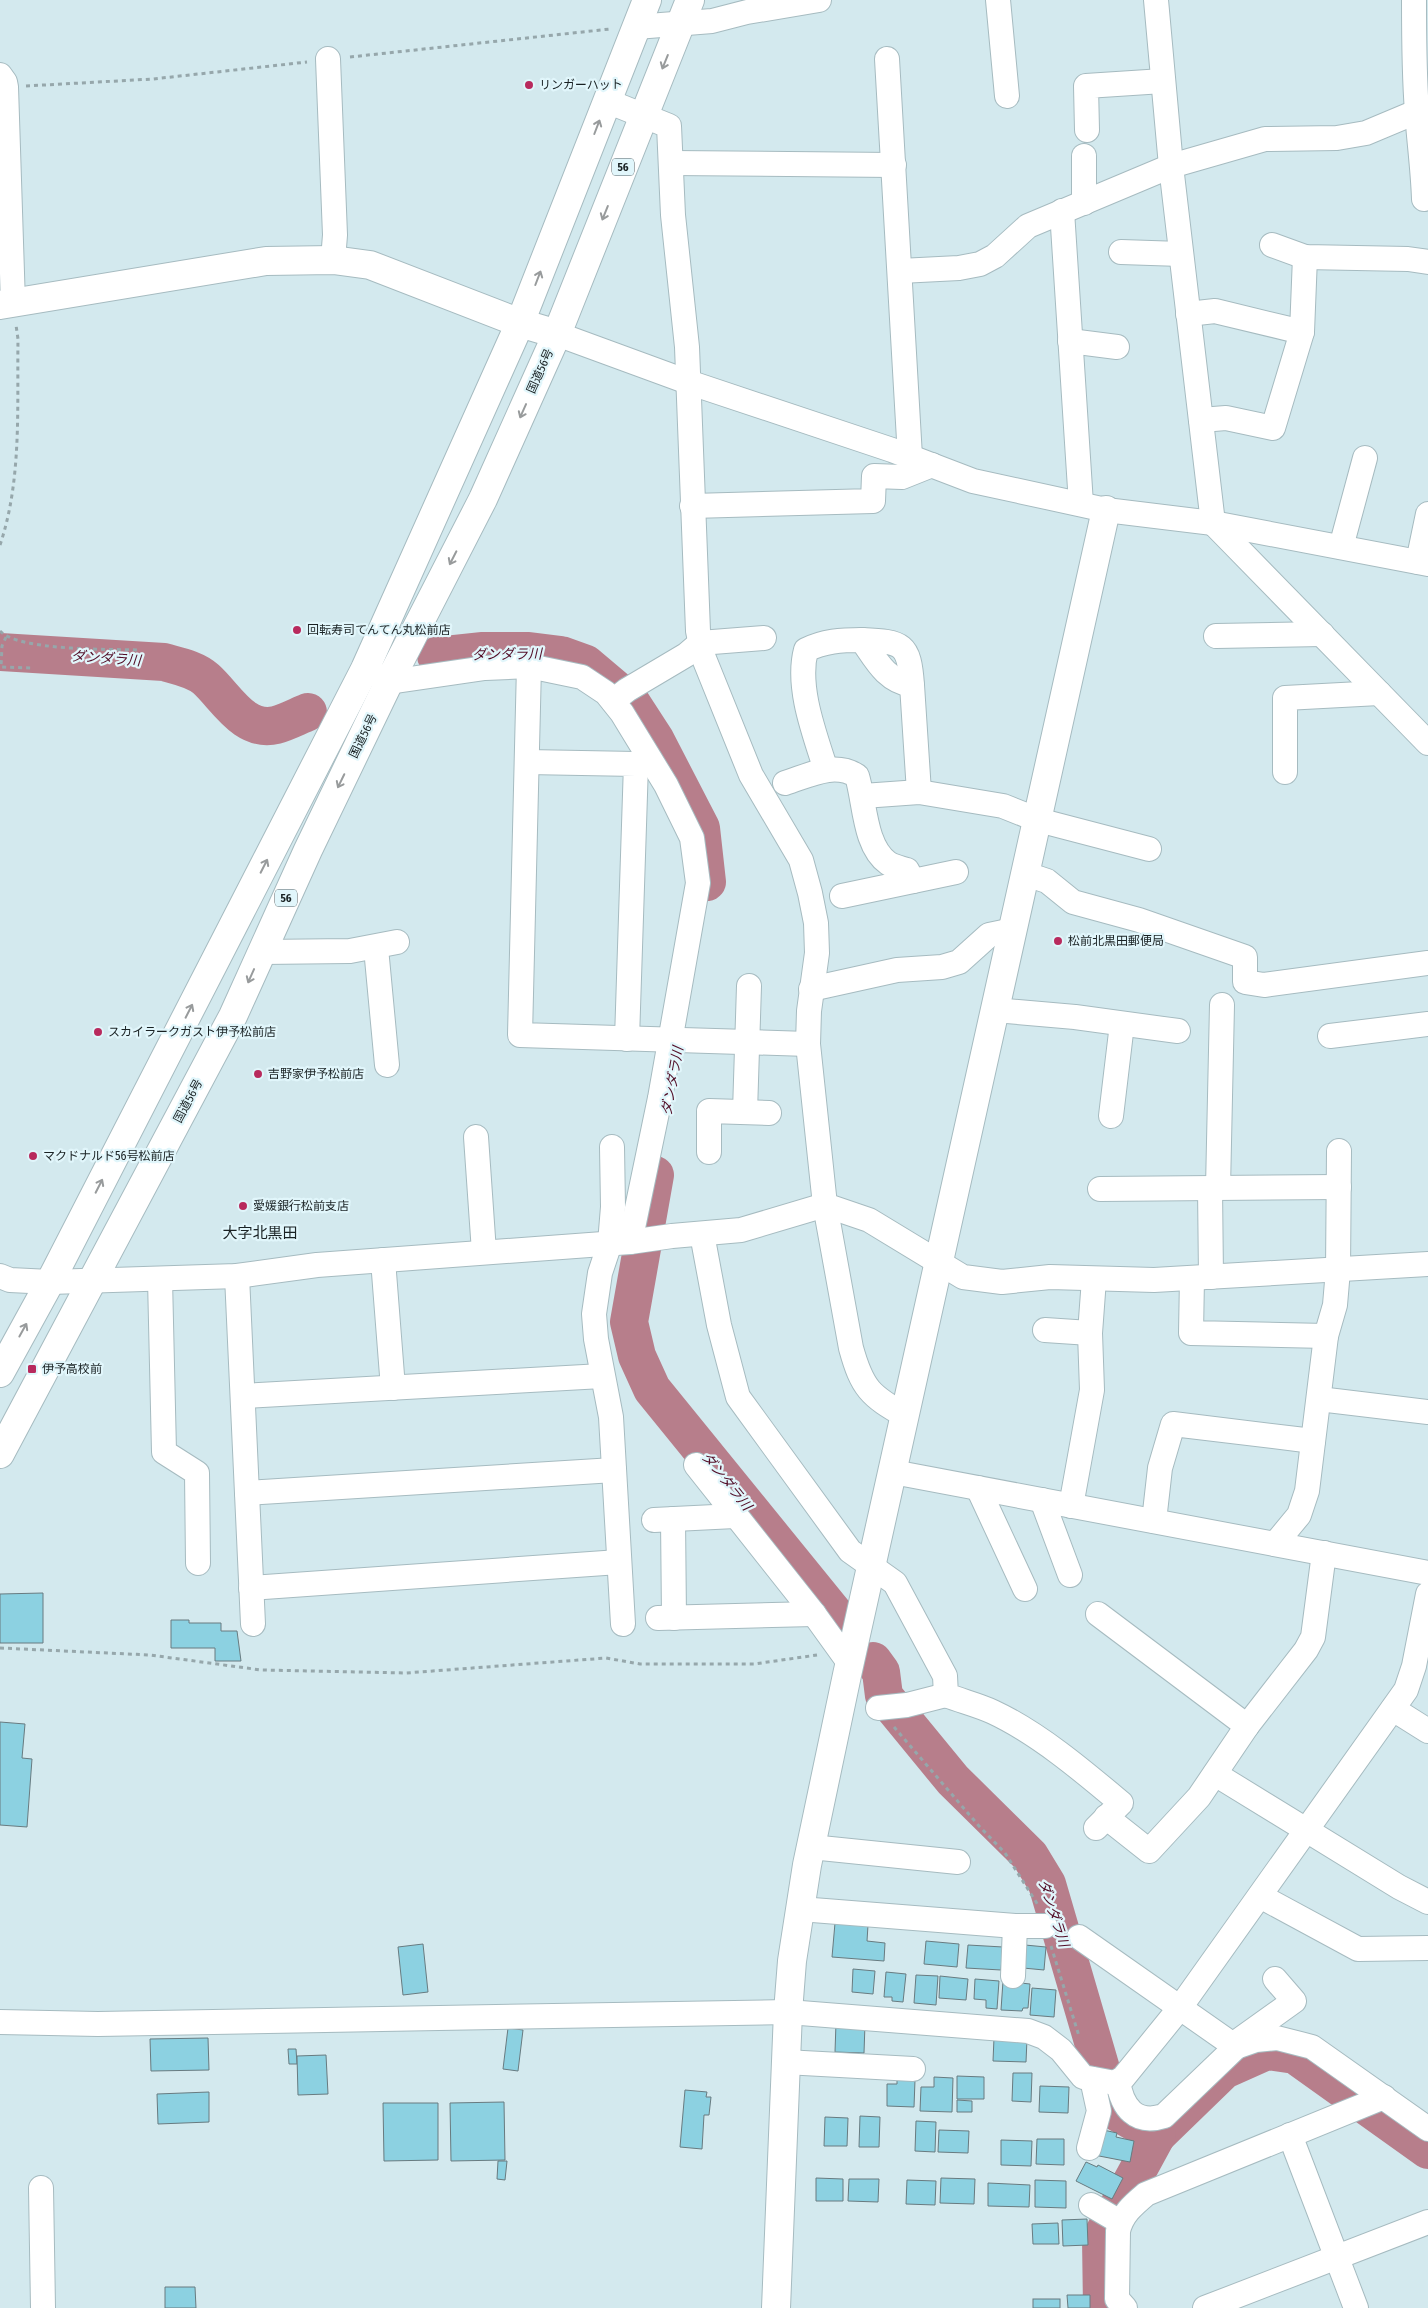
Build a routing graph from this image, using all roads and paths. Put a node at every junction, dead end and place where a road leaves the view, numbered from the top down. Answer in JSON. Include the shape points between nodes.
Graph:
{"nodes":[{"id":1,"x":647,"y":0,"type":"edge"},
{"id":2,"x":819,"y":0,"type":"edge"},
{"id":3,"x":998,"y":0,"type":"edge"},
{"id":4,"x":1156,"y":0,"type":"edge"},
{"id":5,"x":1414,"y":0,"type":"edge"},
{"id":6,"x":685,"y":12,"type":"edge"},
{"id":7,"x":636,"y":27,"type":"junction"},
{"id":8,"x":887,"y":59,"type":"dead end"},
{"id":9,"x":328,"y":60,"type":"dead end"},
{"id":10,"x":0,"y":75,"type":"edge"},
{"id":11,"x":1163,"y":81,"type":"junction"},
{"id":12,"x":1007,"y":96,"type":"dead end"},
{"id":13,"x":607,"y":101,"type":"junction"},
{"id":14,"x":1422,"y":110,"type":"edge"},
{"id":15,"x":644,"y":116,"type":"junction"},
{"id":16,"x":1087,"y":130,"type":"dead end"},
{"id":17,"x":1084,"y":156,"type":"dead end"},
{"id":18,"x":671,"y":163,"type":"junction"},
{"id":19,"x":894,"y":165,"type":"junction"},
{"id":20,"x":1170,"y":166,"type":"junction"},
{"id":21,"x":1424,"y":199,"type":"dead end"},
{"id":22,"x":1073,"y":207,"type":"junction"},
{"id":23,"x":1272,"y":246,"type":"dead end"},
{"id":24,"x":1121,"y":252,"type":"dead end"},
{"id":25,"x":1181,"y":254,"type":"junction"},
{"id":26,"x":1305,"y":257,"type":"junction"},
{"id":27,"x":333,"y":260,"type":"junction"},
{"id":28,"x":1428,"y":262,"type":"edge"},
{"id":29,"x":900,"y":272,"type":"junction"},
{"id":30,"x":7,"y":305,"type":"edge"},
{"id":31,"x":1188,"y":314,"type":"junction"},
{"id":32,"x":520,"y":323,"type":"junction"},
{"id":33,"x":1302,"y":332,"type":"junction"},
{"id":34,"x":557,"y":334,"type":"junction"},
{"id":35,"x":1070,"y":341,"type":"junction"},
{"id":36,"x":1117,"y":347,"type":"dead end"},
{"id":37,"x":688,"y":382,"type":"junction"},
{"id":38,"x":1201,"y":420,"type":"junction"},
{"id":39,"x":1365,"y":458,"type":"dead end"},
{"id":40,"x":921,"y":461,"type":"junction"},
{"id":41,"x":692,"y":506,"type":"junction"},
{"id":42,"x":1093,"y":507,"type":"junction"},
{"id":43,"x":1428,"y":514,"type":"edge"},
{"id":44,"x":1213,"y":522,"type":"junction"},
{"id":45,"x":0,"y":545,"type":"edge"},
{"id":46,"x":1341,"y":547,"type":"junction"},
{"id":47,"x":1423,"y":563,"type":"edge"},
{"id":48,"x":0,"y":631,"type":"edge"},
{"id":49,"x":1322,"y":634,"type":"junction"},
{"id":50,"x":1216,"y":636,"type":"dead end"},
{"id":51,"x":6,"y":637,"type":"junction"},
{"id":52,"x":764,"y":638,"type":"dead end"},
{"id":53,"x":700,"y":643,"type":"junction"},
{"id":54,"x":138,"y":650,"type":"dead end"},
{"id":55,"x":529,"y":666,"type":"junction"},
{"id":56,"x":34,"y":668,"type":"dead end"},
{"id":57,"x":365,"y":669,"type":"junction"},
{"id":58,"x":389,"y":682,"type":"junction"},
{"id":59,"x":1379,"y":693,"type":"junction"},
{"id":60,"x":619,"y":697,"type":"junction"},
{"id":61,"x":1428,"y":743,"type":"edge"},
{"id":62,"x":527,"y":762,"type":"junction"},
{"id":63,"x":826,"y":770,"type":"junction"},
{"id":64,"x":1285,"y":772,"type":"dead end"},
{"id":65,"x":785,"y":784,"type":"dead end"},
{"id":66,"x":919,"y":792,"type":"junction"},
{"id":67,"x":863,"y":796,"type":"junction"},
{"id":68,"x":1038,"y":820,"type":"junction"},
{"id":69,"x":1149,"y":849,"type":"dead end"},
{"id":70,"x":956,"y":872,"type":"dead end"},
{"id":71,"x":1026,"y":874,"type":"junction"},
{"id":72,"x":913,"y":881,"type":"junction"},
{"id":73,"x":842,"y":896,"type":"dead end"},
{"id":74,"x":1013,"y":930,"type":"junction"},
{"id":75,"x":262,"y":952,"type":"junction"},
{"id":76,"x":1428,"y":963,"type":"edge"},
{"id":77,"x":749,"y":986,"type":"dead end"},
{"id":78,"x":811,"y":989,"type":"junction"},
{"id":79,"x":996,"y":1010,"type":"junction"},
{"id":80,"x":1228,"y":1019,"type":"dead end"},
{"id":81,"x":1122,"y":1024,"type":"junction"},
{"id":82,"x":1428,"y":1024,"type":"edge"},
{"id":83,"x":1178,"y":1031,"type":"dead end"},
{"id":84,"x":1330,"y":1036,"type":"dead end"},
{"id":85,"x":627,"y":1039,"type":"junction"},
{"id":86,"x":670,"y":1040,"type":"junction"},
{"id":87,"x":747,"y":1042,"type":"junction"},
{"id":88,"x":808,"y":1044,"type":"junction"},
{"id":89,"x":387,"y":1065,"type":"dead end"},
{"id":90,"x":745,"y":1112,"type":"junction"},
{"id":91,"x":769,"y":1113,"type":"dead end"},
{"id":92,"x":1111,"y":1116,"type":"dead end"},
{"id":93,"x":476,"y":1137,"type":"dead end"},
{"id":94,"x":612,"y":1147,"type":"dead end"},
{"id":95,"x":1339,"y":1151,"type":"dead end"},
{"id":96,"x":708,"y":1152,"type":"dead end"},
{"id":97,"x":1339,"y":1187,"type":"junction"},
{"id":98,"x":1214,"y":1188,"type":"junction"},
{"id":99,"x":1100,"y":1189,"type":"dead end"},
{"id":100,"x":825,"y":1206,"type":"junction"},
{"id":101,"x":702,"y":1234,"type":"junction"},
{"id":102,"x":620,"y":1243,"type":"junction"},
{"id":103,"x":484,"y":1252,"type":"junction"},
{"id":104,"x":383,"y":1260,"type":"junction"},
{"id":105,"x":940,"y":1262,"type":"junction"},
{"id":106,"x":1428,"y":1264,"type":"edge"},
{"id":107,"x":1338,"y":1270,"type":"junction"},
{"id":108,"x":0,"y":1276,"type":"edge"},
{"id":109,"x":237,"y":1276,"type":"junction"},
{"id":110,"x":1202,"y":1277,"type":"junction"},
{"id":111,"x":160,"y":1279,"type":"junction"},
{"id":112,"x":1094,"y":1279,"type":"junction"},
{"id":113,"x":94,"y":1280,"type":"junction"},
{"id":114,"x":50,"y":1282,"type":"junction"},
{"id":115,"x":1045,"y":1330,"type":"dead end"},
{"id":116,"x":1090,"y":1333,"type":"junction"},
{"id":117,"x":1326,"y":1336,"type":"junction"},
{"id":118,"x":0,"y":1373,"type":"edge"},
{"id":119,"x":602,"y":1376,"type":"junction"},
{"id":120,"x":393,"y":1388,"type":"junction"},
{"id":121,"x":243,"y":1396,"type":"junction"},
{"id":122,"x":1319,"y":1399,"type":"junction"},
{"id":123,"x":1428,"y":1412,"type":"edge"},
{"id":124,"x":906,"y":1416,"type":"junction"},
{"id":125,"x":1313,"y":1441,"type":"junction"},
{"id":126,"x":0,"y":1454,"type":"edge"},
{"id":127,"x":696,"y":1466,"type":"dead end"},
{"id":128,"x":614,"y":1470,"type":"junction"},
{"id":129,"x":893,"y":1472,"type":"junction"},
{"id":130,"x":978,"y":1488,"type":"junction"},
{"id":131,"x":247,"y":1493,"type":"junction"},
{"id":132,"x":1042,"y":1500,"type":"junction"},
{"id":133,"x":1072,"y":1506,"type":"junction"},
{"id":134,"x":735,"y":1516,"type":"junction"},
{"id":135,"x":1154,"y":1521,"type":"junction"},
{"id":136,"x":1275,"y":1544,"type":"junction"},
{"id":137,"x":1324,"y":1553,"type":"junction"},
{"id":138,"x":619,"y":1562,"type":"junction"},
{"id":139,"x":198,"y":1563,"type":"dead end"},
{"id":140,"x":872,"y":1568,"type":"junction"},
{"id":141,"x":1428,"y":1573,"type":"edge"},
{"id":142,"x":1070,"y":1575,"type":"dead end"},
{"id":143,"x":252,"y":1588,"type":"junction"},
{"id":144,"x":1025,"y":1590,"type":"dead end"},
{"id":145,"x":1428,"y":1594,"type":"edge"},
{"id":146,"x":814,"y":1614,"type":"junction"},
{"id":147,"x":1098,"y":1614,"type":"dead end"},
{"id":148,"x":252,"y":1624,"type":"dead end"},
{"id":149,"x":623,"y":1624,"type":"dead end"},
{"id":150,"x":0,"y":1648,"type":"edge"},
{"id":151,"x":844,"y":1657,"type":"junction"},
{"id":152,"x":946,"y":1695,"type":"junction"},
{"id":153,"x":890,"y":1707,"type":"joint"},
{"id":154,"x":1394,"y":1709,"type":"junction"},
{"id":155,"x":1247,"y":1726,"type":"junction"},
{"id":156,"x":1428,"y":1731,"type":"edge"},
{"id":157,"x":1215,"y":1774,"type":"junction"},
{"id":158,"x":1306,"y":1829,"type":"junction"},
{"id":159,"x":811,"y":1847,"type":"junction"},
{"id":160,"x":958,"y":1862,"type":"dead end"},
{"id":161,"x":1260,"y":1896,"type":"junction"},
{"id":162,"x":1428,"y":1902,"type":"edge"},
{"id":163,"x":800,"y":1909,"type":"junction"},
{"id":164,"x":1015,"y":1926,"type":"junction"},
{"id":165,"x":1045,"y":1926,"type":"junction"},
{"id":166,"x":1079,"y":1937,"type":"dead end"},
{"id":167,"x":1428,"y":1948,"type":"edge"},
{"id":168,"x":1013,"y":1976,"type":"dead end"},
{"id":169,"x":1275,"y":1978,"type":"dead end"},
{"id":170,"x":1179,"y":2009,"type":"junction"},
{"id":171,"x":788,"y":2012,"type":"junction"},
{"id":172,"x":0,"y":2022,"type":"edge"},
{"id":173,"x":1081,"y":2043,"type":"dead end"},
{"id":174,"x":1234,"y":2045,"type":"junction"},
{"id":175,"x":785,"y":2062,"type":"junction"},
{"id":176,"x":913,"y":2069,"type":"dead end"},
{"id":177,"x":1106,"y":2081,"type":"junction"},
{"id":178,"x":1384,"y":2097,"type":"junction"},
{"id":179,"x":1428,"y":2130,"type":"edge"},
{"id":180,"x":1290,"y":2135,"type":"junction"},
{"id":181,"x":1089,"y":2148,"type":"dead end"},
{"id":182,"x":40,"y":2188,"type":"dead end"},
{"id":183,"x":1428,"y":2222,"type":"edge"},
{"id":184,"x":1338,"y":2257,"type":"junction"},
{"id":185,"x":43,"y":2308,"type":"edge"},
{"id":186,"x":776,"y":2308,"type":"edge"},
{"id":187,"x":1125,"y":2308,"type":"edge"},
{"id":188,"x":1205,"y":2308,"type":"edge"},
{"id":189,"x":1356,"y":2308,"type":"edge"}],
"edges":[{"from":1,"to":7,"type":"main road"},
{"from":2,"to":6,"type":"street","via":[[712,21]]},
{"from":3,"to":12,"type":"street"},
{"from":4,"to":11,"type":"street"},
{"from":5,"to":14,"type":"street","via":[[1414,49]]},
{"from":6,"to":7,"type":"street"},
{"from":6,"to":15,"type":"main road","name":"国道56号","number":"56","one_way":true},
{"from":7,"to":13,"type":"main road"},
{"from":8,"to":19,"type":"street"},
{"from":9,"to":27,"type":"street","via":[[335,235]]},
{"from":10,"to":30,"type":"street","via":[[6,87]]},
{"from":11,"to":16,"type":"street","via":[[1086,86]]},
{"from":11,"to":20,"type":"street"},
{"from":13,"to":15,"type":"street"},
{"from":32,"to":13,"type":"main road","one_way":true},
{"from":14,"to":20,"type":"street","via":[[1366,133],[1337,138],[1265,139]]},
{"from":14,"to":21,"type":"street"},
{"from":15,"to":18,"type":"street","via":[[669,126]]},
{"from":15,"to":34,"type":"main road","name":"国道56号","number":"56","one_way":true},
{"from":17,"to":22,"type":"street"},
{"from":18,"to":19,"type":"street"},
{"from":18,"to":37,"type":"street"},
{"from":19,"to":29,"type":"street"},
{"from":20,"to":22,"type":"street"},
{"from":20,"to":25,"type":"street"},
{"from":22,"to":29,"type":"street","via":[[1028,226],[995,256],[980,264]]},
{"from":22,"to":35,"type":"street"},
{"from":23,"to":26,"type":"street"},
{"from":24,"to":25,"type":"street"},
{"from":25,"to":31,"type":"street"},
{"from":26,"to":28,"type":"street","via":[[1408,258]]},
{"from":26,"to":33,"type":"street"},
{"from":27,"to":30,"type":"main road","via":[[266,262]]},
{"from":27,"to":32,"type":"main road","via":[[370,265]]},
{"from":29,"to":40,"type":"street"},
{"from":30,"to":45,"type":"path","via":[[18,339],[16,455],[6,529]]},
{"from":31,"to":33,"type":"street","via":[[1214,311]]},
{"from":31,"to":38,"type":"street"},
{"from":32,"to":34,"type":"main road"},
{"from":32,"to":57,"type":"main road"},
{"from":33,"to":38,"type":"street","via":[[1273,428],[1226,418]]},
{"from":34,"to":37,"type":"street"},
{"from":34,"to":58,"type":"main road","name":"国道56号","number":"56","one_way":true,"via":[[483,499]]},
{"from":35,"to":36,"type":"street"},
{"from":35,"to":42,"type":"street"},
{"from":37,"to":40,"type":"street"},
{"from":37,"to":41,"type":"street"},
{"from":38,"to":44,"type":"street"},
{"from":39,"to":46,"type":"street"},
{"from":40,"to":41,"type":"street","via":[[902,477],[874,476],[873,501]]},
{"from":40,"to":42,"type":"street","via":[[973,481]]},
{"from":41,"to":53,"type":"street"},
{"from":42,"to":44,"type":"street"},
{"from":42,"to":68,"type":"main road"},
{"from":43,"to":47,"type":"street"},
{"from":44,"to":46,"type":"street"},
{"from":44,"to":49,"type":"street"},
{"from":46,"to":47,"type":"street"},
{"from":48,"to":51,"type":"path"},
{"from":49,"to":50,"type":"street"},
{"from":49,"to":59,"type":"street"},
{"from":51,"to":54,"type":"path","via":[[32,644]]},
{"from":51,"to":56,"type":"path","via":[[1,667]]},
{"from":52,"to":53,"type":"street"},
{"from":53,"to":60,"type":"street"},
{"from":53,"to":78,"type":"street","via":[[751,775],[800,860],[816,923],[817,953]]},
{"from":55,"to":58,"type":"street","via":[[485,668]]},
{"from":55,"to":60,"type":"street","via":[[582,676]]},
{"from":55,"to":62,"type":"street"},
{"from":57,"to":58,"type":"street"},
{"from":114,"to":57,"type":"main road","one_way":true},
{"from":58,"to":75,"type":"main road","name":"国道56号","number":"56","one_way":true},
{"from":59,"to":61,"type":"street"},
{"from":59,"to":64,"type":"street","via":[[1285,698]]},
{"from":60,"to":86,"type":"street","via":[[692,838],[698,883]]},
{"from":62,"to":85,"type":"street","via":[[520,1035]]},
{"from":62,"to":85,"type":"street","via":[[636,764]]},
{"from":63,"to":65,"type":"street"},
{"from":63,"to":66,"type":"street","via":[[809,717],[804,657],[806,650],[819,643],[862,640],[889,676],[900,683],[912,685]]},
{"from":63,"to":67,"type":"street","via":[[848,770],[857,776]]},
{"from":66,"to":67,"type":"street"},
{"from":66,"to":68,"type":"street","via":[[1002,806]]},
{"from":67,"to":72,"type":"street","via":[[871,837],[881,857],[907,870]]},
{"from":68,"to":69,"type":"street"},
{"from":68,"to":71,"type":"main road"},
{"from":70,"to":72,"type":"street"},
{"from":71,"to":74,"type":"main road"},
{"from":71,"to":76,"type":"street","via":[[1047,882],[1073,902],[1139,920],[1244,957],[1245,982],[1264,984]]},
{"from":72,"to":73,"type":"street"},
{"from":74,"to":78,"type":"street","via":[[989,936],[959,962],[942,967],[897,970]]},
{"from":74,"to":79,"type":"main road"},
{"from":75,"to":89,"type":"street","via":[[350,951],[387,945]]},
{"from":75,"to":113,"type":"main road","name":"国道56号","number":"56","one_way":true},
{"from":77,"to":87,"type":"street"},
{"from":78,"to":88,"type":"street"},
{"from":79,"to":81,"type":"street"},
{"from":79,"to":105,"type":"main road"},
{"from":80,"to":98,"type":"street"},
{"from":81,"to":83,"type":"street"},
{"from":81,"to":92,"type":"street"},
{"from":82,"to":84,"type":"street"},
{"from":85,"to":86,"type":"street"},
{"from":86,"to":87,"type":"street"},
{"from":86,"to":102,"type":"street","via":[[660,1098]]},
{"from":87,"to":88,"type":"street"},
{"from":87,"to":90,"type":"street"},
{"from":88,"to":100,"type":"street"},
{"from":90,"to":91,"type":"street"},
{"from":90,"to":96,"type":"street","via":[[709,1111]]},
{"from":93,"to":103,"type":"street"},
{"from":94,"to":102,"type":"street","via":[[613,1207]]},
{"from":95,"to":97,"type":"street"},
{"from":97,"to":98,"type":"street"},
{"from":97,"to":107,"type":"street"},
{"from":98,"to":99,"type":"street"},
{"from":98,"to":110,"type":"street"},
{"from":100,"to":101,"type":"street","via":[[741,1230]]},
{"from":100,"to":105,"type":"street","via":[[869,1220]]},
{"from":100,"to":124,"type":"street","via":[[856,1368],[866,1388],[879,1401]]},
{"from":101,"to":102,"type":"street"},
{"from":101,"to":140,"type":"street","via":[[719,1325],[738,1397],[850,1551]]},
{"from":102,"to":103,"type":"street"},
{"from":102,"to":119,"type":"street","via":[[600,1273],[594,1314]]},
{"from":103,"to":104,"type":"street"},
{"from":104,"to":109,"type":"street"},
{"from":104,"to":120,"type":"street"},
{"from":105,"to":112,"type":"street","via":[[963,1277],[979,1280]]},
{"from":105,"to":124,"type":"main road"},
{"from":106,"to":107,"type":"street"},
{"from":107,"to":110,"type":"street"},
{"from":107,"to":117,"type":"street","via":[[1335,1305]]},
{"from":108,"to":114,"type":"street","via":[[10,1280]]},
{"from":109,"to":111,"type":"street"},
{"from":109,"to":121,"type":"street"},
{"from":110,"to":112,"type":"street"},
{"from":110,"to":117,"type":"street","via":[[1191,1333]]},
{"from":111,"to":113,"type":"street"},
{"from":111,"to":139,"type":"street","via":[[164,1452],[197,1473]]},
{"from":112,"to":116,"type":"street"},
{"from":113,"to":114,"type":"street"},
{"from":113,"to":126,"type":"main road","name":"国道56号","number":"56"},
{"from":118,"to":114,"type":"main road","one_way":true},
{"from":115,"to":116,"type":"street"},
{"from":116,"to":133,"type":"street","via":[[1092,1390]]},
{"from":117,"to":122,"type":"street"},
{"from":119,"to":120,"type":"street"},
{"from":119,"to":128,"type":"street","via":[[612,1417]]},
{"from":120,"to":121,"type":"street"},
{"from":121,"to":131,"type":"street"},
{"from":122,"to":123,"type":"street"},
{"from":122,"to":125,"type":"street"},
{"from":124,"to":129,"type":"main road"},
{"from":125,"to":135,"type":"street","via":[[1173,1424],[1160,1468]]},
{"from":125,"to":136,"type":"street","via":[[1300,1515]]},
{"from":127,"to":134,"type":"street"},
{"from":128,"to":131,"type":"street"},
{"from":128,"to":138,"type":"street"},
{"from":129,"to":130,"type":"street"},
{"from":129,"to":140,"type":"main road"},
{"from":130,"to":132,"type":"street"},
{"from":130,"to":144,"type":"street"},
{"from":131,"to":143,"type":"street"},
{"from":132,"to":133,"type":"street"},
{"from":132,"to":142,"type":"street"},
{"from":133,"to":135,"type":"street"},
{"from":134,"to":146,"type":"street"},
{"from":134,"to":146,"type":"street","via":[[664,1520],[666,1618]]},
{"from":135,"to":136,"type":"street"},
{"from":136,"to":137,"type":"street"},
{"from":137,"to":141,"type":"street"},
{"from":137,"to":155,"type":"street","via":[[1313,1637]]},
{"from":138,"to":143,"type":"street"},
{"from":138,"to":149,"type":"street"},
{"from":140,"to":151,"type":"main road"},
{"from":140,"to":152,"type":"street","via":[[895,1583],[945,1676]]},
{"from":143,"to":148,"type":"street"},
{"from":145,"to":154,"type":"street","via":[[1414,1666],[1406,1690]]},
{"from":146,"to":151,"type":"street"},
{"from":147,"to":155,"type":"street"},
{"from":150,"to":151,"type":"path","via":[[150,1655],[261,1670],[406,1673],[606,1658],[640,1664],[754,1664],[824,1654]]},
{"from":151,"to":159,"type":"main road"},
{"from":152,"to":153,"type":"street"},
{"from":152,"to":157,"type":"street","via":[[993,1712],[1086,1774],[1121,1802],[1101,1822],[1150,1851],[1199,1797]]},
{"from":153,"to":165,"type":"path","via":[[979,1826],[1005,1853],[1039,1907]]},
{"from":154,"to":156,"type":"street"},
{"from":154,"to":158,"type":"street"},
{"from":155,"to":157,"type":"street"},
{"from":157,"to":158,"type":"street"},
{"from":158,"to":161,"type":"street"},
{"from":158,"to":162,"type":"street"},
{"from":159,"to":160,"type":"street"},
{"from":159,"to":163,"type":"main road"},
{"from":161,"to":167,"type":"street","via":[[1358,1949]]},
{"from":161,"to":170,"type":"street"},
{"from":163,"to":164,"type":"street"},
{"from":163,"to":171,"type":"main road"},
{"from":164,"to":165,"type":"street"},
{"from":164,"to":168,"type":"street"},
{"from":165,"to":173,"type":"path"},
{"from":166,"to":170,"type":"street"},
{"from":169,"to":174,"type":"street","via":[[1294,2001]]},
{"from":170,"to":174,"type":"street"},
{"from":170,"to":177,"type":"street"},
{"from":171,"to":172,"type":"street","via":[[108,2024]]},
{"from":171,"to":175,"type":"main road"},
{"from":171,"to":177,"type":"street","via":[[1028,2031],[1044,2037],[1061,2050],[1084,2077]]},
{"from":174,"to":177,"type":"street","via":[[1164,2116],[1152,2120],[1142,2119]]},
{"from":174,"to":178,"type":"street","via":[[1277,2038],[1312,2047]]},
{"from":175,"to":176,"type":"street"},
{"from":175,"to":186,"type":"main road"},
{"from":177,"to":181,"type":"street"},
{"from":178,"to":179,"type":"street"},
{"from":178,"to":180,"type":"street"},
{"from":180,"to":184,"type":"street"},
{"from":180,"to":187,"type":"street","via":[[1146,2194],[1128,2209],[1108,2214],[1118,2231],[1117,2299]]},
{"from":182,"to":185,"type":"street"},
{"from":183,"to":184,"type":"street"},
{"from":184,"to":188,"type":"street"},
{"from":184,"to":189,"type":"street"}]}
